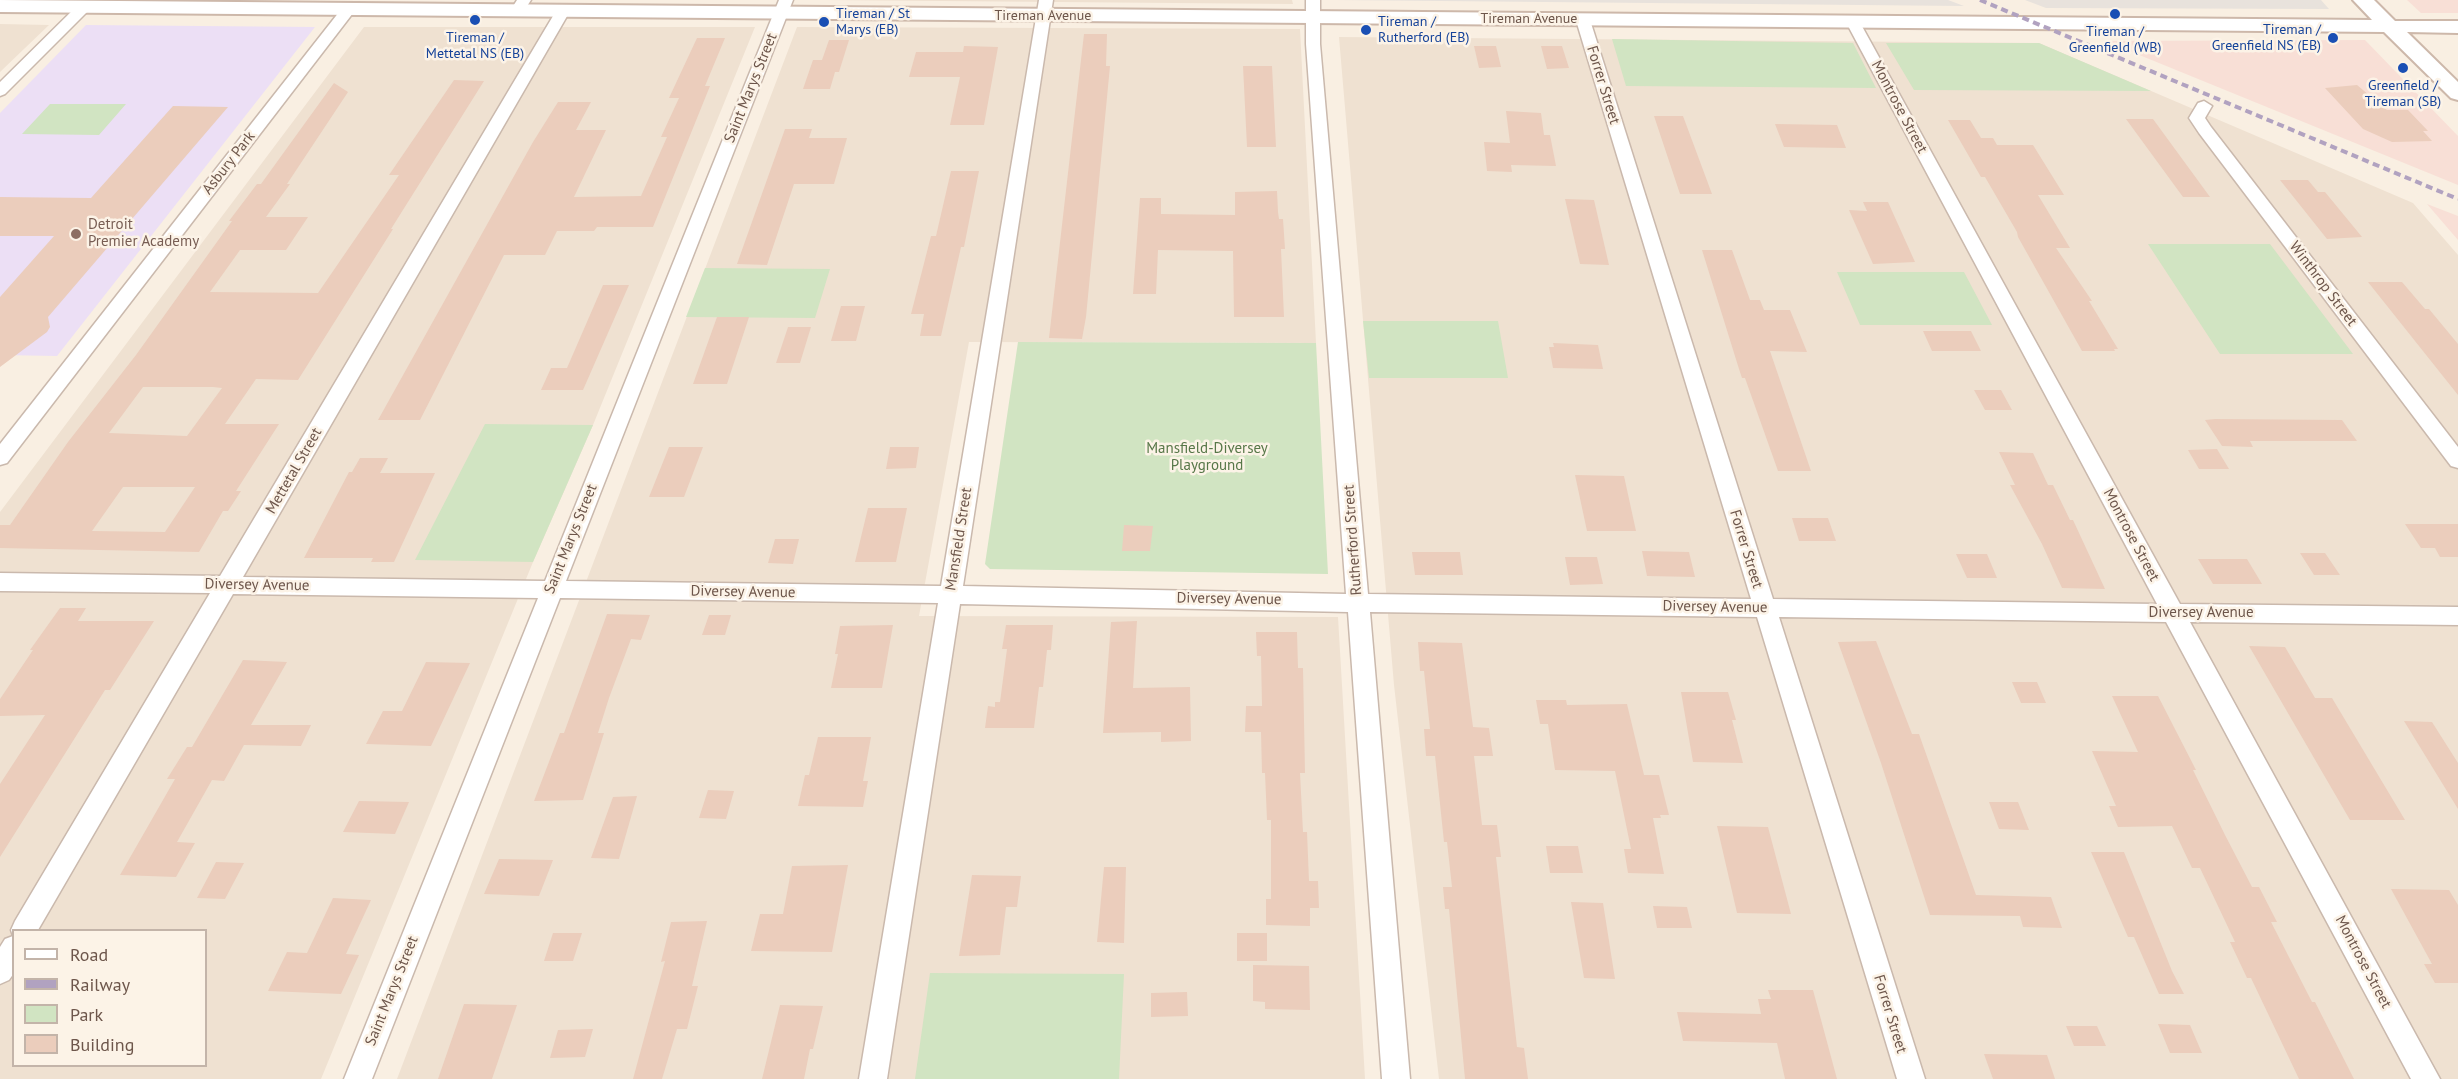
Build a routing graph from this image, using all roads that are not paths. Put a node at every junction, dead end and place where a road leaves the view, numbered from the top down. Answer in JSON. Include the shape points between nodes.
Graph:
{"nodes":[{"id":1,"x":2363,"y":0,"type":"edge"},
{"id":2,"x":246,"y":4,"type":"edge"},
{"id":3,"x":0,"y":6,"type":"edge"},
{"id":4,"x":521,"y":6,"type":"edge"},
{"id":5,"x":84,"y":7,"type":"junction"},
{"id":6,"x":783,"y":7,"type":"edge"},
{"id":7,"x":1045,"y":8,"type":"edge"},
{"id":8,"x":1313,"y":9,"type":"edge"},
{"id":9,"x":348,"y":10,"type":"junction"},
{"id":10,"x":563,"y":11,"type":"junction"},
{"id":11,"x":1583,"y":20,"type":"junction"},
{"id":12,"x":1853,"y":22,"type":"junction"},
{"id":13,"x":2390,"y":26,"type":"junction"},
{"id":14,"x":2458,"y":27,"type":"edge"},
{"id":15,"x":0,"y":91,"type":"edge"},
{"id":16,"x":2458,"y":94,"type":"edge"},
{"id":17,"x":2204,"y":106,"type":"dead end"},
{"id":18,"x":0,"y":458,"type":"edge"},
{"id":19,"x":2458,"y":461,"type":"edge"},
{"id":20,"x":0,"y":582,"type":"edge"},
{"id":21,"x":227,"y":584,"type":"junction"},
{"id":22,"x":552,"y":589,"type":"junction"},
{"id":23,"x":951,"y":595,"type":"junction"},
{"id":24,"x":1358,"y":602,"type":"junction"},
{"id":25,"x":1764,"y":608,"type":"junction"},
{"id":26,"x":2174,"y":613,"type":"junction"},
{"id":27,"x":2458,"y":616,"type":"edge"},
{"id":28,"x":25,"y":929,"type":"edge"},
{"id":29,"x":12,"y":951,"type":"edge"},
{"id":30,"x":0,"y":971,"type":"edge"},
{"id":31,"x":358,"y":1079,"type":"edge"},
{"id":32,"x":873,"y":1079,"type":"edge"},
{"id":33,"x":1396,"y":1079,"type":"edge"},
{"id":34,"x":1911,"y":1079,"type":"edge"},
{"id":35,"x":2426,"y":1079,"type":"edge"}],
"edges":[{"from":1,"to":13,"type":"street"},
{"from":2,"to":5,"type":"street"},
{"from":2,"to":9,"type":"street"},
{"from":3,"to":5,"type":"street"},
{"from":4,"to":9,"type":"street"},
{"from":4,"to":10,"type":"street","name":"Tireman Avenue"},
{"from":5,"to":15,"type":"street"},
{"from":6,"to":7,"type":"street","name":"Tireman Avenue"},
{"from":6,"to":10,"type":"street","name":"Tireman Avenue"},
{"from":6,"to":22,"type":"street","name":"Saint Marys Street"},
{"from":7,"to":8,"type":"street","name":"Tireman Avenue"},
{"from":7,"to":23,"type":"street","name":"Mansfield Street"},
{"from":8,"to":11,"type":"street","name":"Tireman Avenue"},
{"from":8,"to":24,"type":"street","name":"Rutherford Street"},
{"from":9,"to":18,"type":"street","name":"Asbury Park"},
{"from":10,"to":21,"type":"street","name":"Mettetal Street"},
{"from":11,"to":12,"type":"street","name":"Tireman Avenue"},
{"from":11,"to":25,"type":"street","name":"Forrer Street"},
{"from":12,"to":13,"type":"street","name":"Tireman Avenue"},
{"from":12,"to":26,"type":"street","name":"Montrose Street"},
{"from":13,"to":14,"type":"street","name":"Tireman Avenue"},
{"from":13,"to":16,"type":"street"},
{"from":17,"to":19,"type":"street","name":"Winthrop Street","via":[[2197,118],[2205,130]]},
{"from":20,"to":21,"type":"street","name":"Diversey Avenue"},
{"from":21,"to":22,"type":"street","name":"Diversey Avenue"},
{"from":21,"to":28,"type":"street","name":"Mettetal Street"},
{"from":22,"to":23,"type":"street","name":"Diversey Avenue"},
{"from":22,"to":31,"type":"street","name":"Saint Marys Street"},
{"from":23,"to":24,"type":"street","name":"Diversey Avenue"},
{"from":23,"to":32,"type":"street","name":"Mansfield Street"},
{"from":24,"to":25,"type":"street","name":"Diversey Avenue"},
{"from":24,"to":33,"type":"street","name":"Rutherford Street"},
{"from":25,"to":26,"type":"street","name":"Diversey Avenue"},
{"from":25,"to":34,"type":"street","name":"Forrer Street"},
{"from":26,"to":27,"type":"street","name":"Diversey Avenue"},
{"from":26,"to":35,"type":"street","name":"Montrose Street"},
{"from":29,"to":30,"type":"street"}]}
